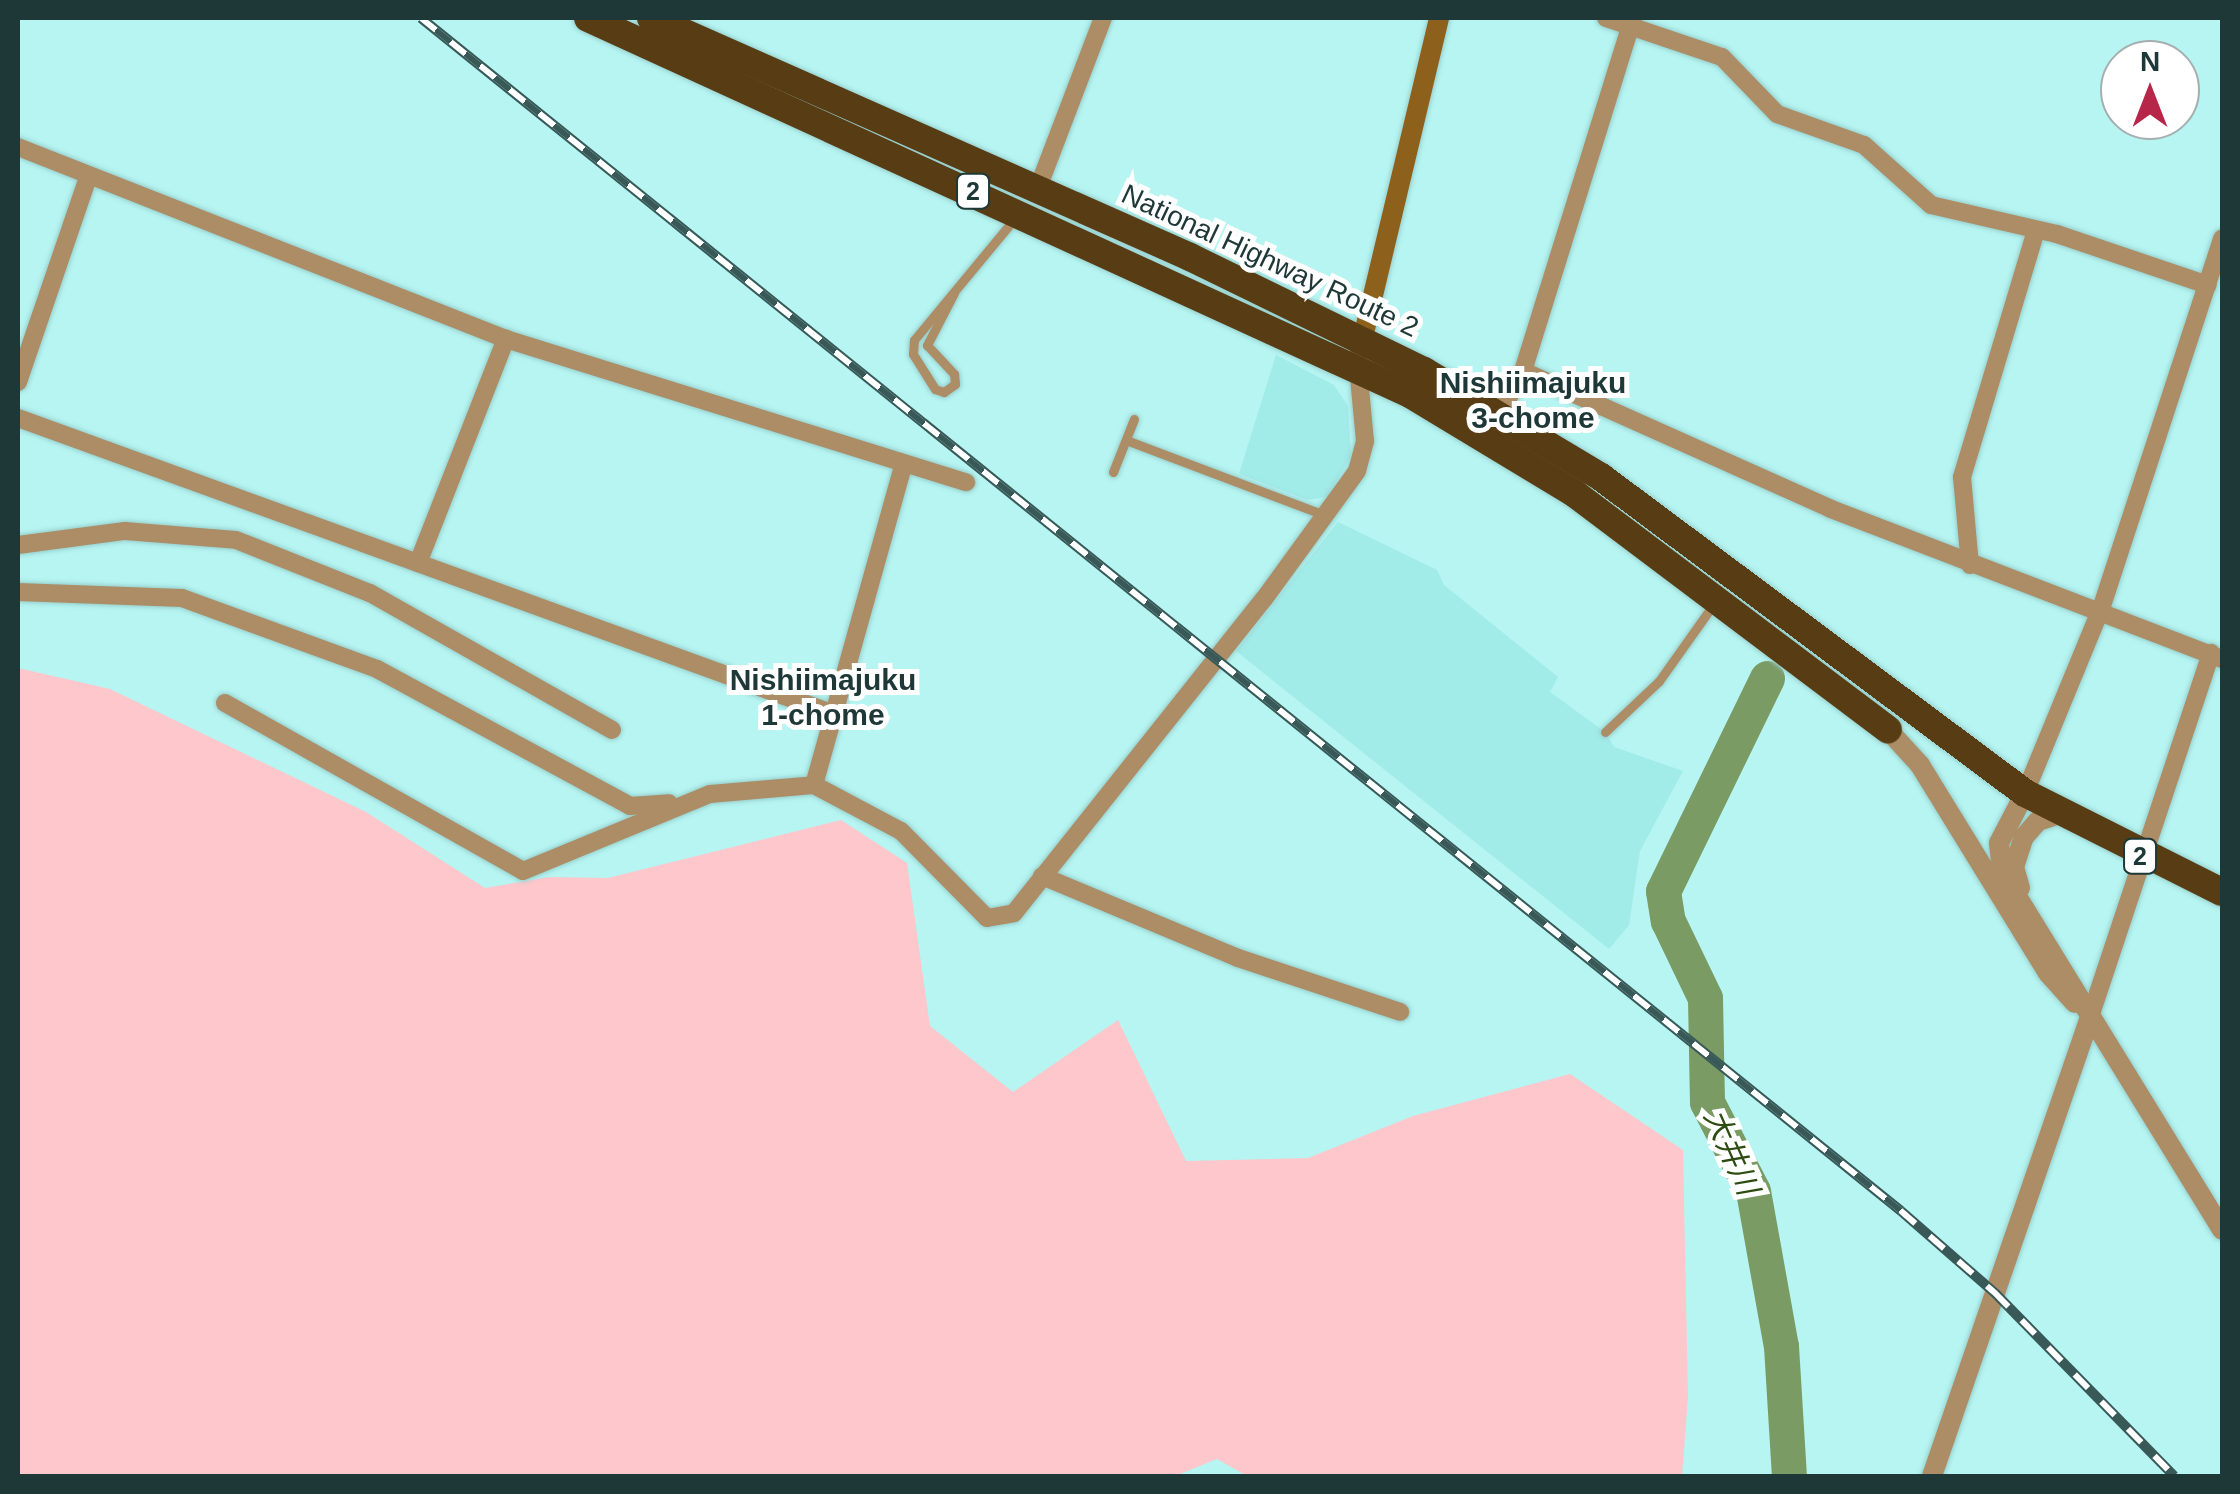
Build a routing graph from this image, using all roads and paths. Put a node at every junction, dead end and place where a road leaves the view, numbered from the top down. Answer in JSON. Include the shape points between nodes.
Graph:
{"nodes":[{"id":1,"x":588,"y":18,"type":"edge"},
{"id":2,"x":651,"y":18,"type":"edge"},
{"id":3,"x":1104,"y":18,"type":"edge"},
{"id":4,"x":1439,"y":18,"type":"edge"},
{"id":5,"x":1606,"y":18,"type":"edge"},
{"id":6,"x":1631,"y":22,"type":"edge"},
{"id":7,"x":18,"y":148,"type":"edge"},
{"id":8,"x":88,"y":177,"type":"junction"},
{"id":9,"x":1038,"y":188,"type":"junction"},
{"id":10,"x":1020,"y":213,"type":"junction"},
{"id":11,"x":2036,"y":231,"type":"junction"},
{"id":12,"x":2222,"y":238,"type":"edge"},
{"id":13,"x":2212,"y":292,"type":"edge"},
{"id":14,"x":954,"y":293,"type":"junction"},
{"id":15,"x":1361,"y":336,"type":"junction"},
{"id":16,"x":506,"y":338,"type":"junction"},
{"id":17,"x":1358,"y":367,"type":"junction"},
{"id":18,"x":1523,"y":371,"type":"junction"},
{"id":19,"x":18,"y":382,"type":"edge"},
{"id":20,"x":1500,"y":413,"type":"junction"},
{"id":21,"x":18,"y":418,"type":"edge"},
{"id":22,"x":1134,"y":419,"type":"dead end"},
{"id":23,"x":1126,"y":440,"type":"junction"},
{"id":24,"x":904,"y":463,"type":"junction"},
{"id":25,"x":1113,"y":472,"type":"dead end"},
{"id":26,"x":966,"y":482,"type":"dead end"},
{"id":27,"x":1326,"y":516,"type":"junction"},
{"id":28,"x":18,"y":545,"type":"edge"},
{"id":29,"x":418,"y":563,"type":"junction"},
{"id":30,"x":1970,"y":565,"type":"junction"},
{"id":31,"x":18,"y":592,"type":"edge"},
{"id":32,"x":1717,"y":599,"type":"junction"},
{"id":33,"x":2100,"y":608,"type":"junction"},
{"id":34,"x":2216,"y":656,"type":"edge"},
{"id":35,"x":225,"y":703,"type":"dead end"},
{"id":36,"x":834,"y":714,"type":"junction"},
{"id":37,"x":612,"y":730,"type":"dead end"},
{"id":38,"x":1888,"y":730,"type":"joint"},
{"id":39,"x":1605,"y":732,"type":"dead end"},
{"id":40,"x":814,"y":785,"type":"junction"},
{"id":41,"x":2024,"y":793,"type":"junction"},
{"id":42,"x":687,"y":802,"type":"junction"},
{"id":43,"x":2059,"y":814,"type":"junction"},
{"id":44,"x":2142,"y":857,"type":"junction"},
{"id":45,"x":1042,"y":876,"type":"junction"},
{"id":46,"x":2222,"y":892,"type":"edge"},
{"id":47,"x":2028,"y":909,"type":"junction"},
{"id":48,"x":1400,"y":1012,"type":"dead end"},
{"id":49,"x":2089,"y":1020,"type":"junction"},
{"id":50,"x":2222,"y":1230,"type":"edge"},
{"id":51,"x":1932,"y":1476,"type":"edge"}],
"edges":[{"from":1,"to":10,"type":"highway","number":"2"},
{"from":2,"to":9,"type":"highway","name":"National Highway Route 2","number":"2"},
{"from":3,"to":9,"type":"street"},
{"from":4,"to":15,"type":"main road"},
{"from":5,"to":6,"type":"street"},
{"from":6,"to":11,"type":"street","via":[[1722,57],[1776,114],[1864,145],[1931,205]]},
{"from":6,"to":18,"type":"street"},
{"from":7,"to":8,"type":"street"},
{"from":8,"to":16,"type":"street"},
{"from":8,"to":19,"type":"street"},
{"from":9,"to":10,"type":"lane"},
{"from":9,"to":15,"type":"highway","name":"National Highway Route 2","number":"2"},
{"from":10,"to":14,"type":"lane"},
{"from":10,"to":17,"type":"highway","number":"2"},
{"from":11,"to":13,"type":"street"},
{"from":11,"to":30,"type":"street","via":[[1962,477]]},
{"from":12,"to":13,"type":"street"},
{"from":13,"to":33,"type":"street"},
{"from":14,"to":14,"type":"lane","via":[[927,345],[954,374],[955,384],[944,392],[935,389],[912,347]]},
{"from":15,"to":17,"type":"main road"},
{"from":15,"to":20,"type":"highway","name":"National Highway Route 2","number":"2"},
{"from":16,"to":24,"type":"street"},
{"from":16,"to":29,"type":"street"},
{"from":17,"to":27,"type":"street","via":[[1365,440],[1356,471]]},
{"from":17,"to":32,"type":"highway","number":"2","via":[[1526,463]]},
{"from":18,"to":20,"type":"street"},
{"from":18,"to":30,"type":"street"},
{"from":20,"to":41,"type":"highway","name":"National Highway Route 2","number":"2","via":[[1600,478]]},
{"from":21,"to":29,"type":"street"},
{"from":22,"to":23,"type":"lane"},
{"from":23,"to":25,"type":"lane"},
{"from":23,"to":27,"type":"lane"},
{"from":24,"to":26,"type":"street"},
{"from":24,"to":36,"type":"street"},
{"from":27,"to":45,"type":"street"},
{"from":28,"to":37,"type":"street","via":[[125,531],[236,540],[370,593]]},
{"from":29,"to":36,"type":"street"},
{"from":30,"to":33,"type":"street"},
{"from":31,"to":42,"type":"street","via":[[182,598],[376,669],[630,806]]},
{"from":32,"to":38,"type":"highway","number":"2"},
{"from":32,"to":39,"type":"lane","via":[[1659,680]]},
{"from":33,"to":34,"type":"street"},
{"from":33,"to":41,"type":"street"},
{"from":34,"to":44,"type":"street"},
{"from":35,"to":42,"type":"street","via":[[523,871]]},
{"from":36,"to":40,"type":"street"},
{"from":38,"to":49,"type":"street","via":[[1920,766],[2048,973]]},
{"from":40,"to":42,"type":"street"},
{"from":40,"to":45,"type":"street","via":[[901,831],[987,918],[1014,912]]},
{"from":41,"to":43,"type":"highway","name":"National Highway Route 2","number":"2"},
{"from":41,"to":47,"type":"street","via":[[1998,852],[2002,872]]},
{"from":43,"to":44,"type":"highway","name":"National Highway Route 2","number":"2"},
{"from":43,"to":47,"type":"street","via":[[2031,828],[2016,857]]},
{"from":44,"to":46,"type":"highway","name":"National Highway Route 2","number":"2"},
{"from":44,"to":49,"type":"street"},
{"from":45,"to":48,"type":"street","via":[[1220,951]]},
{"from":47,"to":49,"type":"street"},
{"from":49,"to":50,"type":"street"},
{"from":49,"to":51,"type":"street"}]}
